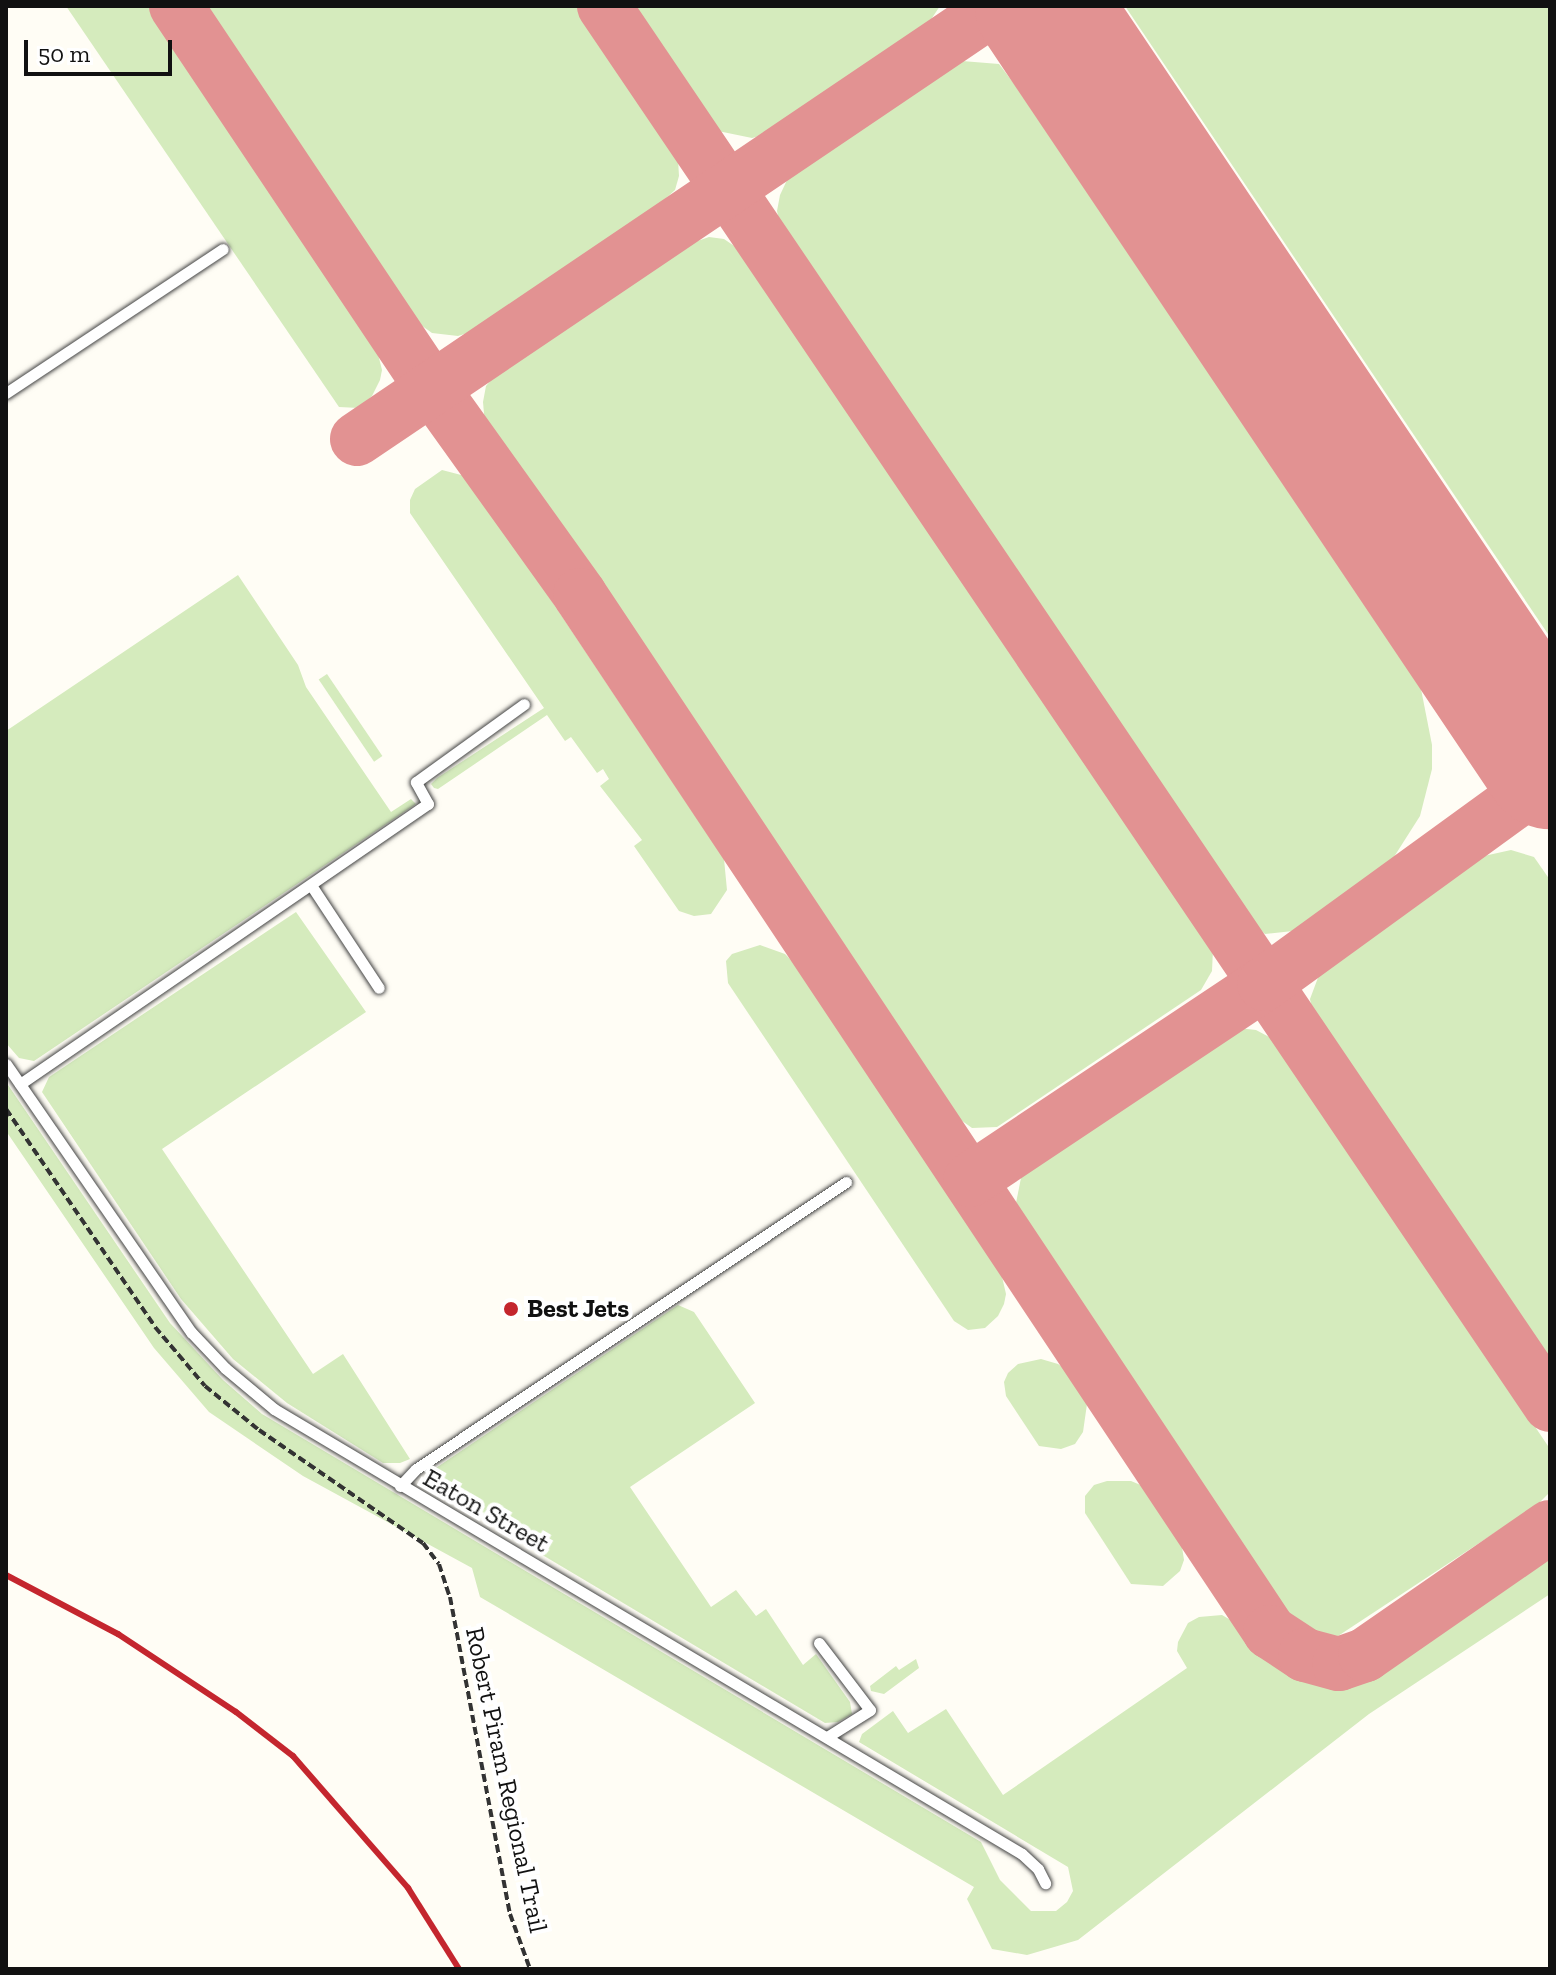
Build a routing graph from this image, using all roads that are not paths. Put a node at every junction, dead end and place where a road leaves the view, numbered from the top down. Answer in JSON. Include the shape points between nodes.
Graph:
{"nodes":[{"id":1,"x":223,"y":249,"type":"dead end"},
{"id":2,"x":6,"y":393,"type":"edge"},
{"id":3,"x":524,"y":704,"type":"dead end"},
{"id":4,"x":311,"y":885,"type":"junction"},
{"id":5,"x":379,"y":988,"type":"dead end"},
{"id":6,"x":6,"y":1064,"type":"edge"},
{"id":7,"x":20,"y":1084,"type":"junction"},
{"id":8,"x":846,"y":1182,"type":"dead end"},
{"id":9,"x":400,"y":1486,"type":"junction"},
{"id":10,"x":819,"y":1643,"type":"dead end"},
{"id":11,"x":827,"y":1737,"type":"junction"},
{"id":12,"x":1045,"y":1883,"type":"dead end"}],
"edges":[{"from":1,"to":2,"type":"lane"},
{"from":3,"to":4,"type":"lane","via":[[416,782],[428,804]]},
{"from":4,"to":5,"type":"lane"},
{"from":4,"to":7,"type":"lane"},
{"from":6,"to":7,"type":"lane","name":"Eaton Street"},
{"from":7,"to":9,"type":"lane","name":"Eaton Street","via":[[164,1295],[225,1368],[274,1409]]},
{"from":8,"to":9,"type":"lane","via":[[416,1469]]},
{"from":9,"to":11,"type":"lane","name":"Eaton Street"},
{"from":10,"to":11,"type":"lane","via":[[870,1710]]},
{"from":11,"to":12,"type":"lane","name":"Eaton Street","via":[[1022,1854]]}]}
